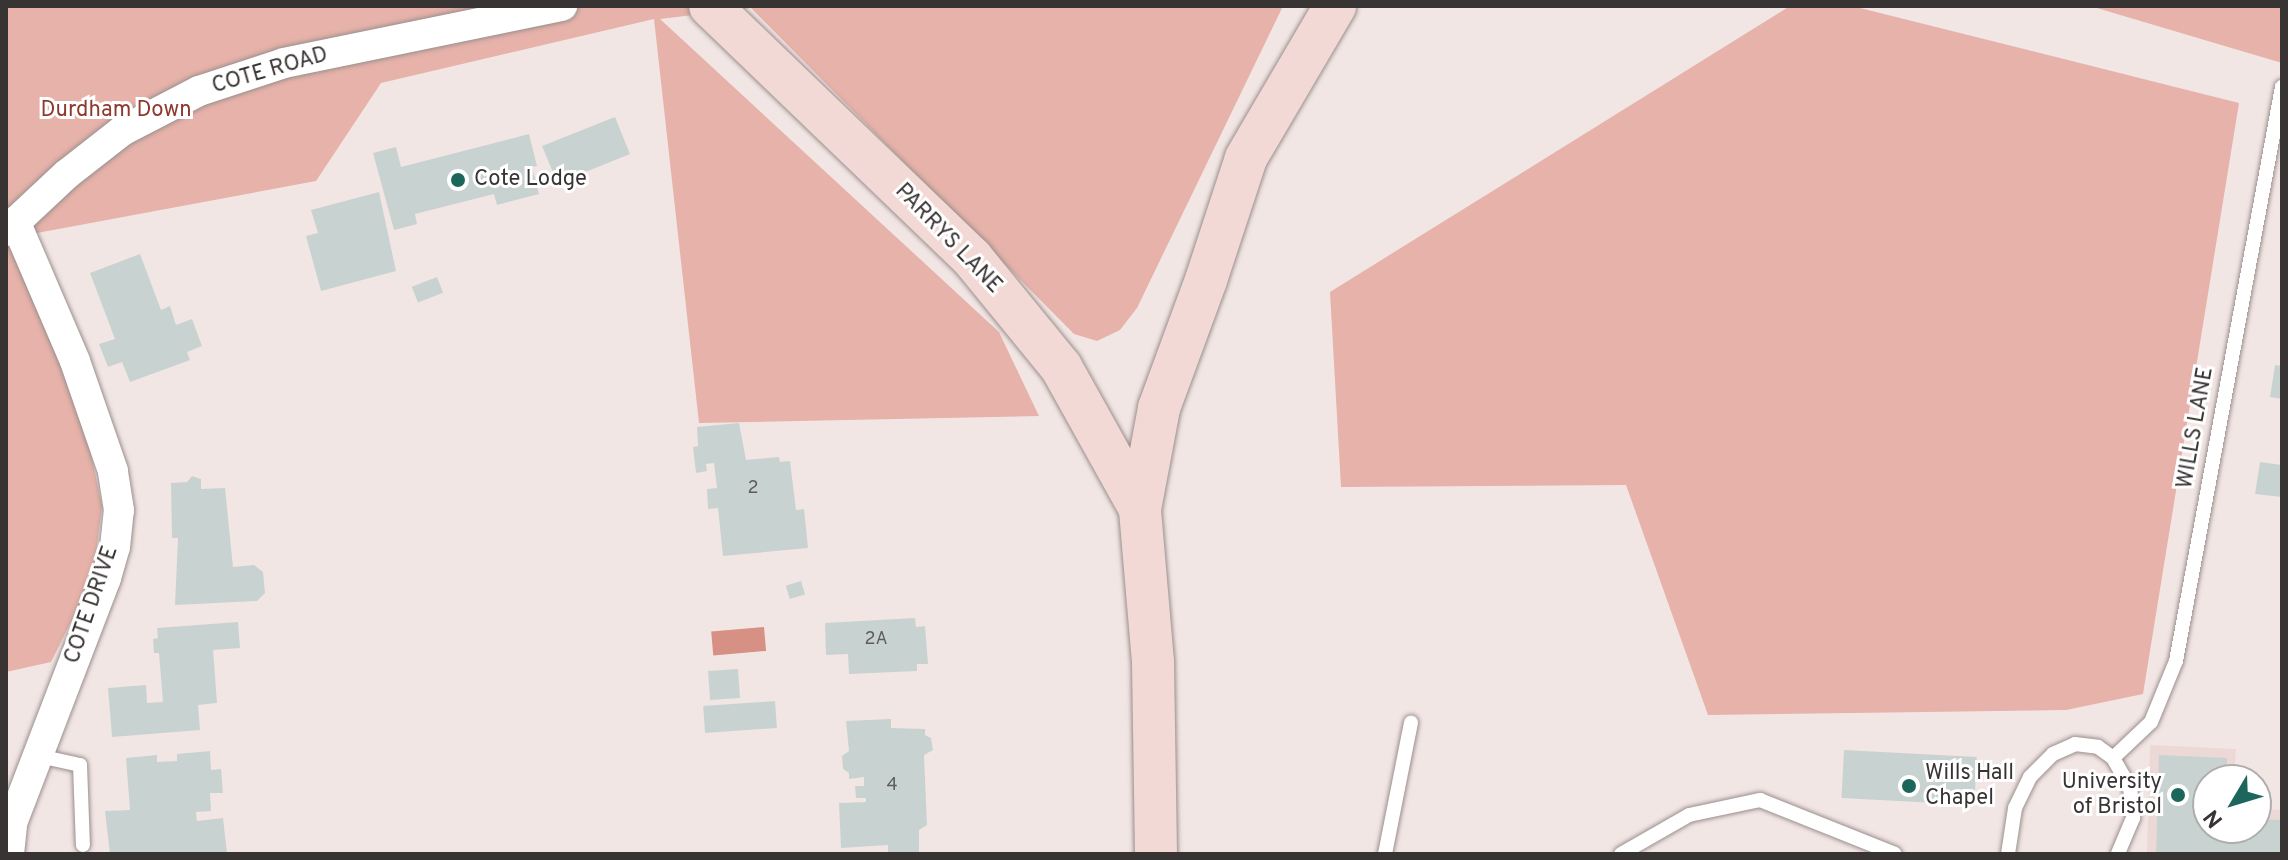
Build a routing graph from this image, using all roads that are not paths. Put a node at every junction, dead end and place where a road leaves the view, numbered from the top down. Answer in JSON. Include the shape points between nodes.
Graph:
{"nodes":[{"id":1,"x":562,"y":6,"type":"edge"},
{"id":2,"x":710,"y":6,"type":"edge"},
{"id":3,"x":1335,"y":6,"type":"edge"},
{"id":4,"x":2282,"y":87,"type":"edge"},
{"id":5,"x":11,"y":226,"type":"edge"},
{"id":6,"x":1140,"y":509,"type":"junction"},
{"id":7,"x":1411,"y":723,"type":"dead end"},
{"id":8,"x":39,"y":756,"type":"junction"},
{"id":9,"x":2113,"y":758,"type":"junction"},
{"id":10,"x":83,"y":845,"type":"dead end"},
{"id":11,"x":9,"y":854,"type":"edge"},
{"id":12,"x":1156,"y":854,"type":"edge"},
{"id":13,"x":1385,"y":854,"type":"edge"},
{"id":14,"x":1621,"y":854,"type":"edge"},
{"id":15,"x":1895,"y":854,"type":"edge"},
{"id":16,"x":2008,"y":854,"type":"edge"},
{"id":17,"x":2118,"y":854,"type":"edge"}],
"edges":[{"from":1,"to":5,"type":"street","name":"COTE ROAD","via":[[284,63],[199,91],[122,131]]},
{"from":2,"to":6,"type":"main road","name":"PARRYS LANE","via":[[972,258],[1061,367]]},
{"from":3,"to":6,"type":"main road","name":"PARRYS LANE","via":[[1246,158],[1159,408]]},
{"from":4,"to":9,"type":"lane","name":"WILLS LANE","via":[[2176,661],[2151,722]]},
{"from":5,"to":8,"type":"street","name":"COTE DRIVE","via":[[75,361],[113,471],[119,510],[106,578]]},
{"from":6,"to":12,"type":"main road","name":"PARRYS LANE","via":[[1153,662]]},
{"from":7,"to":13,"type":"lane"},
{"from":8,"to":10,"type":"lane","via":[[80,765]]},
{"from":8,"to":11,"type":"street","name":"COTE DRIVE","via":[[12,823]]},
{"from":9,"to":16,"type":"lane","via":[[2098,747],[2075,744],[2053,754],[2030,777],[2015,808]]},
{"from":9,"to":17,"type":"lane","via":[[2130,787],[2133,818]]},
{"from":14,"to":15,"type":"lane","via":[[1689,815],[1760,800]]}]}
